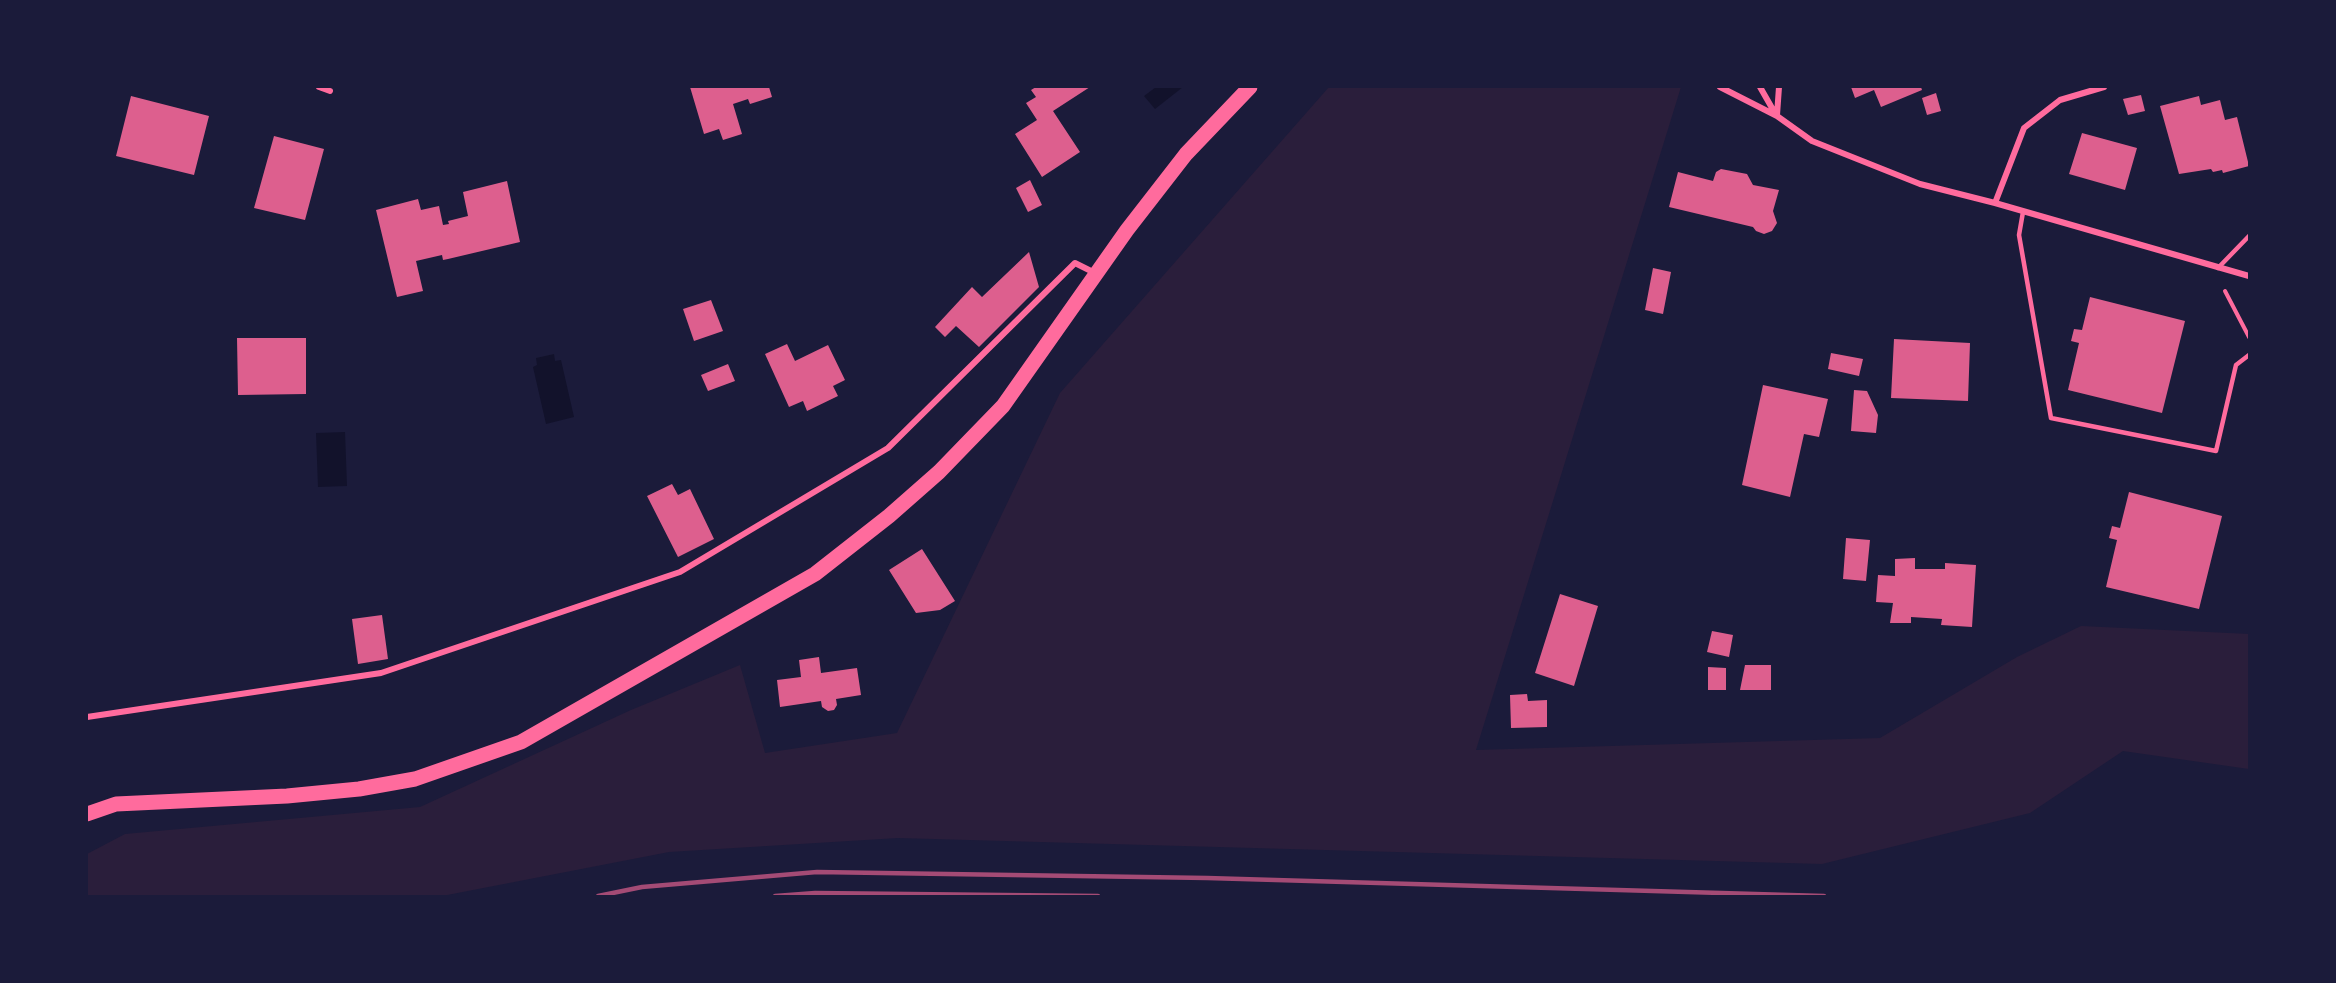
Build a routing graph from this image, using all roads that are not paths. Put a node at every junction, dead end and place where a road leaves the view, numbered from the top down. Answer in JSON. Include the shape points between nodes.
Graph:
{"nodes":[{"id":1,"x":319,"y":87,"type":"edge"},
{"id":2,"x":1250,"y":87,"type":"edge"},
{"id":3,"x":1720,"y":87,"type":"edge"},
{"id":4,"x":1760,"y":87,"type":"edge"},
{"id":5,"x":1779,"y":87,"type":"edge"},
{"id":6,"x":2104,"y":87,"type":"edge"},
{"id":7,"x":330,"y":91,"type":"dead end"},
{"id":8,"x":1776,"y":116,"type":"junction"},
{"id":9,"x":1995,"y":203,"type":"junction"},
{"id":10,"x":2023,"y":212,"type":"junction"},
{"id":11,"x":2249,"y":236,"type":"edge"},
{"id":12,"x":2218,"y":268,"type":"junction"},
{"id":13,"x":1098,"y":274,"type":"junction"},
{"id":14,"x":2249,"y":276,"type":"edge"},
{"id":15,"x":2249,"y":355,"type":"edge"},
{"id":16,"x":87,"y":717,"type":"edge"},
{"id":17,"x":87,"y":814,"type":"edge"}],
"edges":[{"from":1,"to":7,"type":"street"},
{"from":2,"to":13,"type":"main road","via":[[1186,154]]},
{"from":3,"to":8,"type":"street"},
{"from":4,"to":8,"type":"street"},
{"from":5,"to":8,"type":"street"},
{"from":6,"to":9,"type":"street","via":[[2060,100],[2024,128]]},
{"from":8,"to":9,"type":"street","via":[[1812,141],[1911,181]]},
{"from":9,"to":10,"type":"street"},
{"from":10,"to":12,"type":"street"},
{"from":10,"to":15,"type":"lane","via":[[2019,235],[2050,418],[2216,451],[2236,365]]},
{"from":11,"to":12,"type":"lane"},
{"from":12,"to":14,"type":"street"},
{"from":13,"to":16,"type":"street","via":[[1075,263],[888,448],[680,572],[381,673]]},
{"from":13,"to":17,"type":"main road","via":[[1003,406],[939,472],[889,516],[815,574],[521,742],[415,778],[359,789],[116,804]]}]}
